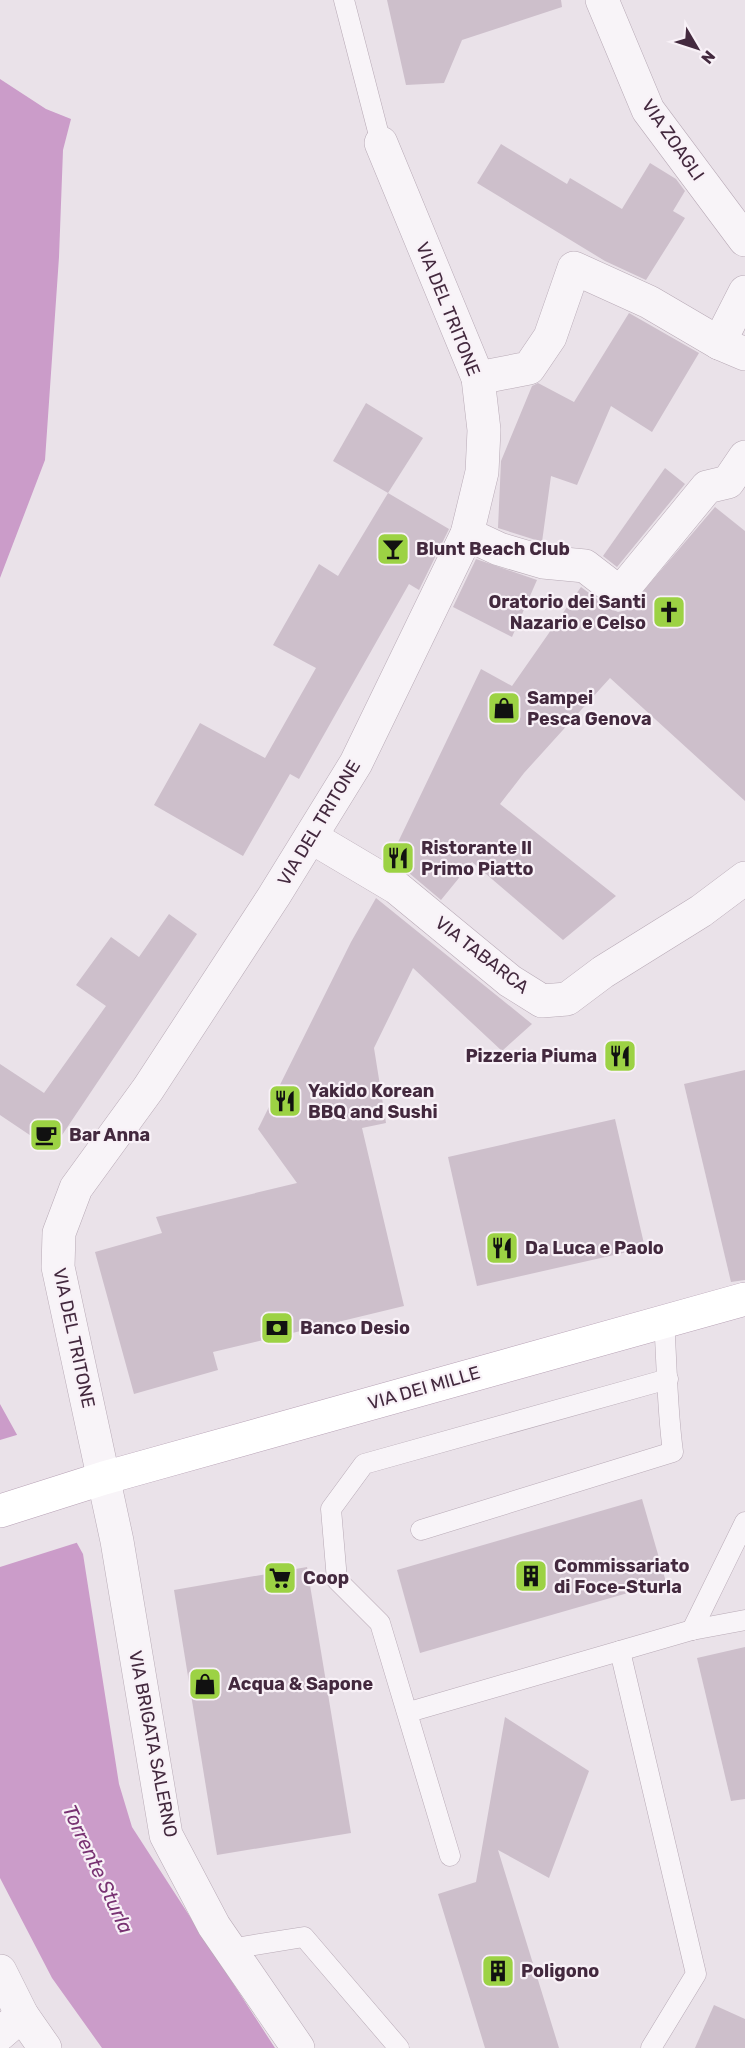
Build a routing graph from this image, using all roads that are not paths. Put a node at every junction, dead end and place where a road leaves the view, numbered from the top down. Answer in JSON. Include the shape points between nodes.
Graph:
{"nodes":[{"id":1,"x":344,"y":0,"type":"edge"},
{"id":2,"x":602,"y":0,"type":"edge"},
{"id":3,"x":381,"y":143,"type":"joint"},
{"id":4,"x":745,"y":240,"type":"edge"},
{"id":5,"x":745,"y":292,"type":"edge"},
{"id":6,"x":732,"y":348,"type":"edge"},
{"id":7,"x":477,"y":378,"type":"junction"},
{"id":8,"x":745,"y":457,"type":"edge"},
{"id":9,"x":467,"y":534,"type":"junction"},
{"id":10,"x":311,"y":837,"type":"junction"},
{"id":11,"x":745,"y":878,"type":"edge"},
{"id":12,"x":745,"y":1299,"type":"edge"},
{"id":13,"x":664,"y":1320,"type":"junction"},
{"id":14,"x":668,"y":1379,"type":"junction"},
{"id":15,"x":92,"y":1482,"type":"junction"},
{"id":16,"x":0,"y":1511,"type":"edge"},
{"id":17,"x":745,"y":1522,"type":"edge"},
{"id":18,"x":421,"y":1530,"type":"dead end"},
{"id":19,"x":745,"y":1620,"type":"edge"},
{"id":20,"x":692,"y":1630,"type":"junction"},
{"id":21,"x":620,"y":1652,"type":"junction"},
{"id":22,"x":409,"y":1712,"type":"junction"},
{"id":23,"x":450,"y":1856,"type":"dead end"},
{"id":24,"x":230,"y":1949,"type":"junction"},
{"id":25,"x":0,"y":1971,"type":"edge"},
{"id":26,"x":11,"y":2024,"type":"edge"},
{"id":27,"x":45,"y":2048,"type":"edge"},
{"id":28,"x":298,"y":2048,"type":"edge"},
{"id":29,"x":399,"y":2048,"type":"edge"},
{"id":30,"x":651,"y":2048,"type":"edge"}],
"edges":[{"from":1,"to":3,"type":"lane"},
{"from":2,"to":4,"type":"street","name":"VIA ZOAGLI","via":[[648,110]]},
{"from":3,"to":7,"type":"street","name":"VIA DEL TRITONE"},
{"from":5,"to":6,"type":"street"},
{"from":6,"to":7,"type":"street","via":[[649,302],[574,268],[550,337],[529,368]]},
{"from":7,"to":9,"type":"street","name":"VIA DEL TRITONE","via":[[484,430],[482,472]]},
{"from":8,"to":9,"type":"street","via":[[729,482],[707,487],[620,593],[585,566],[543,562],[499,549]]},
{"from":9,"to":10,"type":"street","name":"VIA DEL TRITONE","via":[[356,763]]},
{"from":10,"to":11,"type":"street","name":"VIA TABARCA","via":[[397,888],[510,981],[542,1001],[567,999]]},
{"from":10,"to":15,"type":"street","name":"VIA DEL TRITONE","via":[[155,1079],[76,1188],[59,1233],[58,1267]]},
{"from":12,"to":13,"type":"main road","name":"VIA DEI MILLE"},
{"from":13,"to":14,"type":"lane"},
{"from":13,"to":15,"type":"main road","name":"VIA DEI MILLE"},
{"from":14,"to":18,"type":"lane","via":[[673,1452]]},
{"from":14,"to":22,"type":"lane","via":[[364,1464],[331,1509],[337,1580],[380,1623]]},
{"from":15,"to":16,"type":"main road","name":"VIA DEI MILLE"},
{"from":15,"to":24,"type":"street","name":"VIA BRIGATA SALERNO","via":[[117,1541],[166,1834]]},
{"from":17,"to":20,"type":"lane"},
{"from":19,"to":20,"type":"lane"},
{"from":20,"to":21,"type":"lane"},
{"from":21,"to":22,"type":"lane"},
{"from":21,"to":30,"type":"lane","via":[[696,1974]]},
{"from":22,"to":23,"type":"lane"},
{"from":24,"to":28,"type":"street","name":"VIA BRIGATA SALERNO"},
{"from":24,"to":29,"type":"lane","via":[[304,1937]]},
{"from":25,"to":26,"type":"street"},
{"from":26,"to":27,"type":"street"}]}
